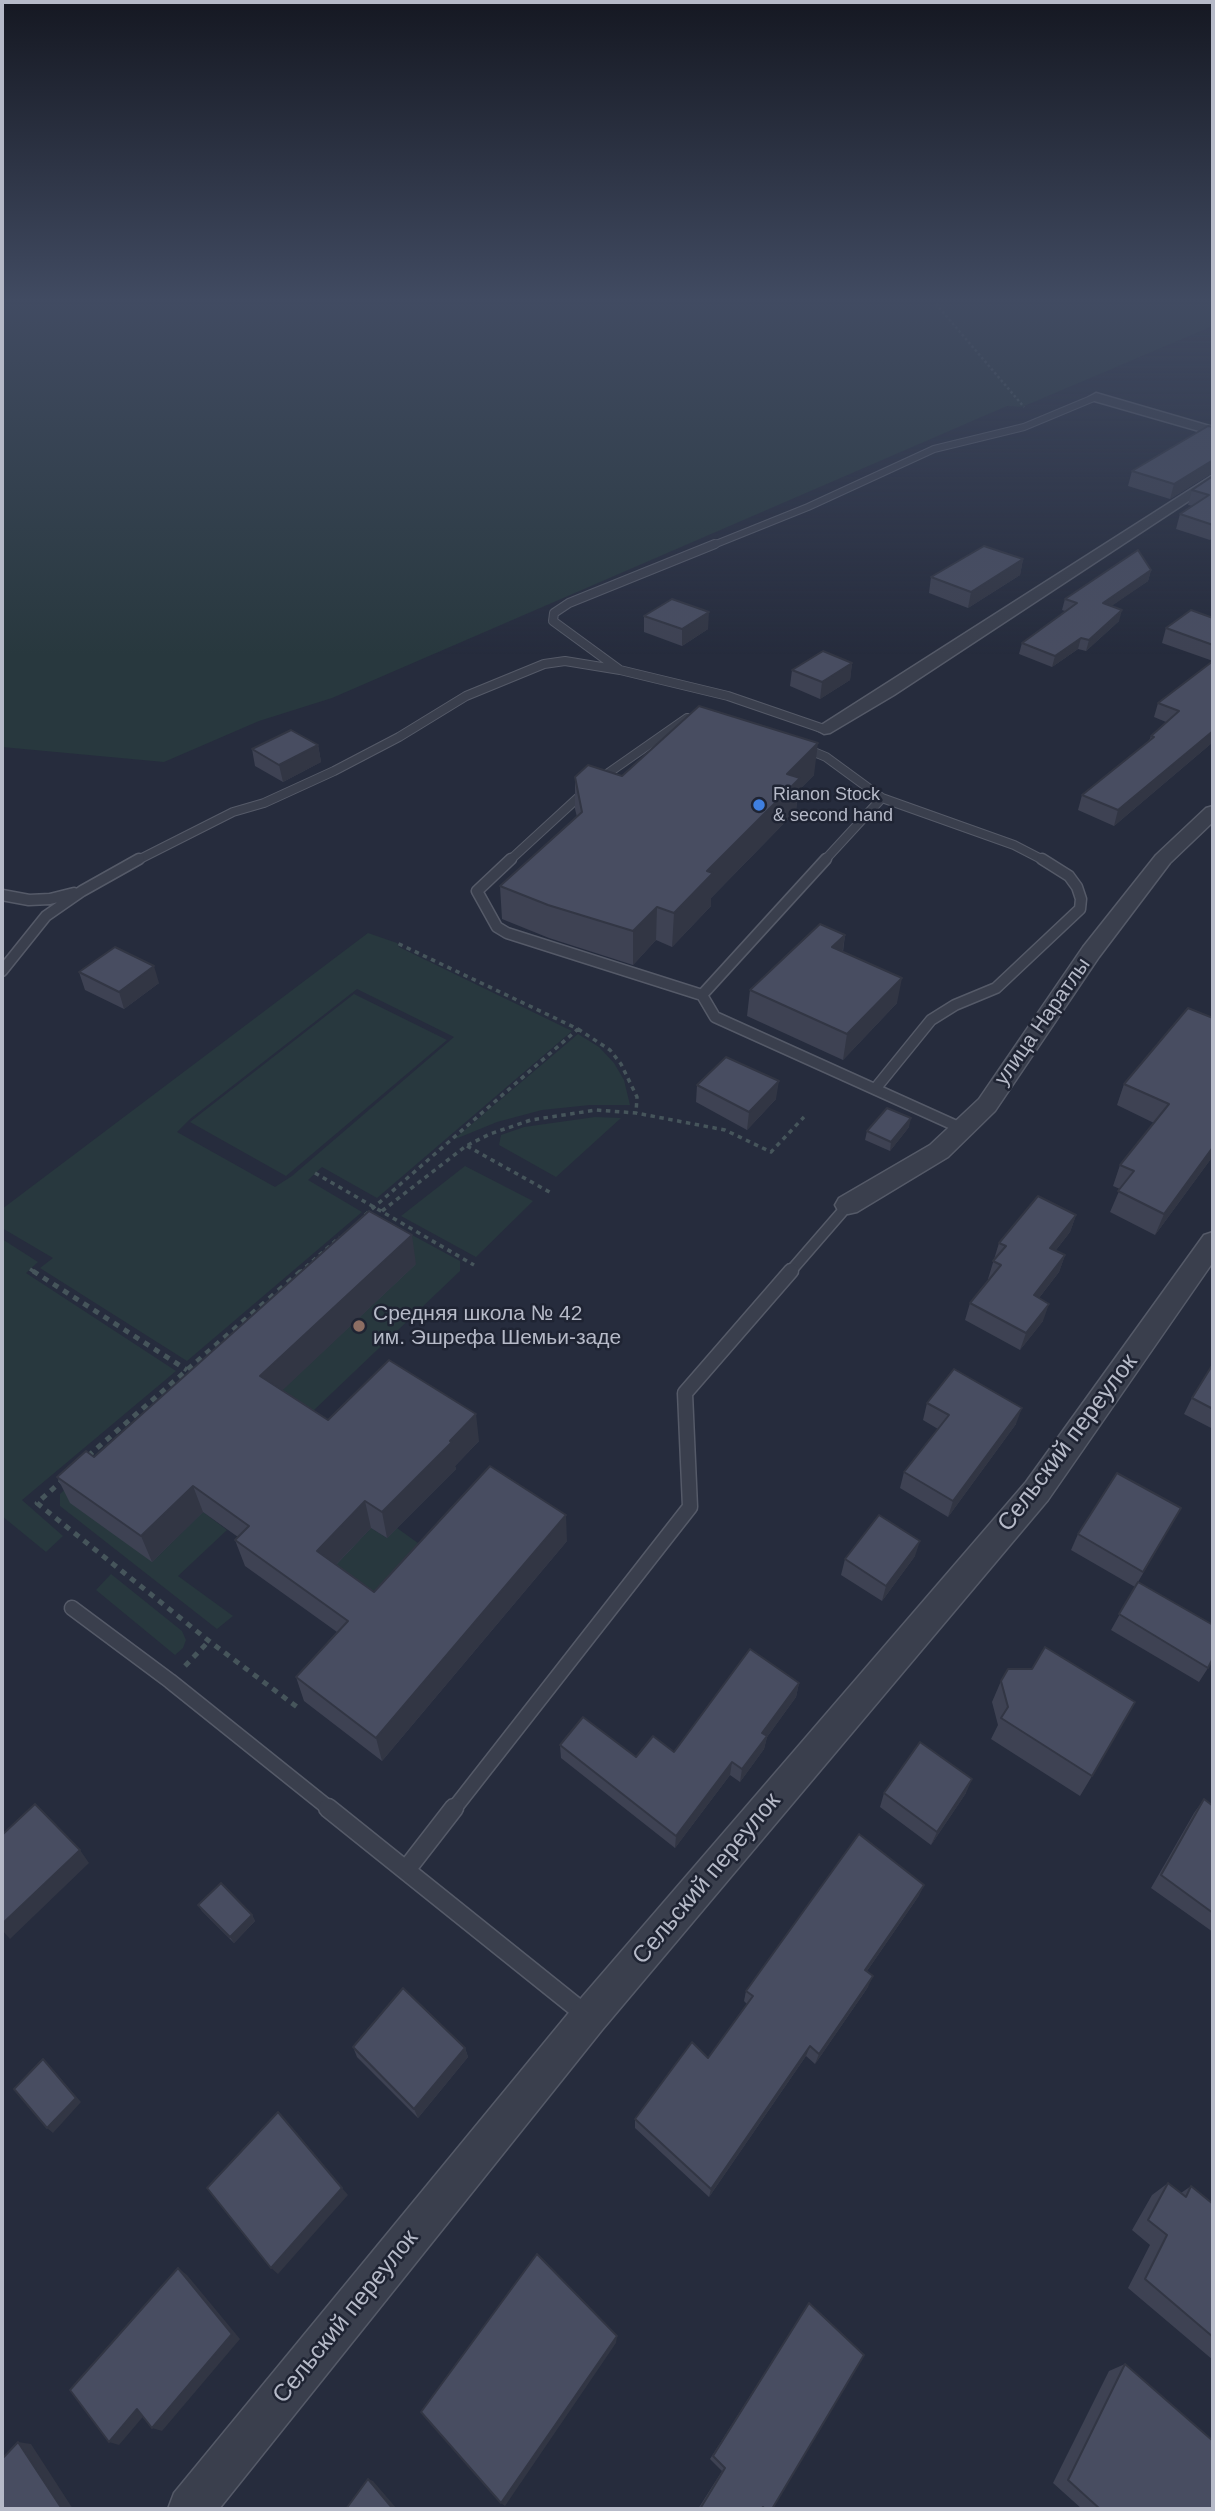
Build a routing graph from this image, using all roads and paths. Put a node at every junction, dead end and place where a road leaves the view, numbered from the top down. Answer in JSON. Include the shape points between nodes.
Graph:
{"nodes":[{"id":1,"x":1038,"y":421,"type":"edge"},
{"id":2,"x":1179,"y":421,"type":"edge"},
{"id":3,"x":1213,"y":431,"type":"edge"},
{"id":4,"x":1213,"y":479,"type":"edge"},
{"id":5,"x":620,"y":670,"type":"junction"},
{"id":6,"x":714,"y":724,"type":"edge"},
{"id":7,"x":824,"y":729,"type":"joint"},
{"id":8,"x":796,"y":744,"type":"edge"},
{"id":9,"x":883,"y":798,"type":"junction"},
{"id":10,"x":1213,"y":812,"type":"edge"},
{"id":11,"x":82,"y":891,"type":"junction"},
{"id":12,"x":2,"y":895,"type":"edge"},
{"id":13,"x":397,"y":943,"type":"dead end"},
{"id":14,"x":2,"y":971,"type":"edge"},
{"id":15,"x":702,"y":995,"type":"junction"},
{"id":16,"x":578,"y":1029,"type":"junction"},
{"id":17,"x":875,"y":1089,"type":"junction"},
{"id":18,"x":636,"y":1113,"type":"junction"},
{"id":19,"x":804,"y":1117,"type":"dead end"},
{"id":20,"x":963,"y":1129,"type":"junction"},
{"id":21,"x":466,"y":1146,"type":"junction"},
{"id":22,"x":315,"y":1173,"type":"dead end"},
{"id":23,"x":553,"y":1194,"type":"dead end"},
{"id":24,"x":848,"y":1205,"type":"joint"},
{"id":25,"x":374,"y":1208,"type":"junction"},
{"id":26,"x":382,"y":1211,"type":"junction"},
{"id":27,"x":355,"y":1224,"type":"edge"},
{"id":28,"x":345,"y":1233,"type":"edge"},
{"id":29,"x":1213,"y":1242,"type":"edge"},
{"id":30,"x":474,"y":1265,"type":"dead end"},
{"id":31,"x":30,"y":1269,"type":"dead end"},
{"id":32,"x":296,"y":1275,"type":"junction"},
{"id":33,"x":308,"y":1282,"type":"edge"},
{"id":34,"x":187,"y":1370,"type":"junction"},
{"id":35,"x":117,"y":1430,"type":"junction"},
{"id":36,"x":126,"y":1436,"type":"edge"},
{"id":37,"x":87,"y":1457,"type":"edge"},
{"id":38,"x":67,"y":1475,"type":"edge"},
{"id":39,"x":72,"y":1608,"type":"dead end"},
{"id":40,"x":209,"y":1641,"type":"junction"},
{"id":41,"x":170,"y":1681,"type":"junction"},
{"id":42,"x":302,"y":1710,"type":"edge"},
{"id":43,"x":406,"y":1870,"type":"junction"},
{"id":44,"x":589,"y":2017,"type":"junction"},
{"id":45,"x":190,"y":2509,"type":"edge"}],
"edges":[{"from":1,"to":5,"type":"lane","via":[[934,449],[554,613],[553,621]]},
{"from":2,"to":3,"type":"street"},
{"from":4,"to":7,"type":"street"},
{"from":5,"to":7,"type":"lane","via":[[728,696]]},
{"from":5,"to":11,"type":"lane","via":[[565,661],[544,664],[466,696],[334,771],[183,835]]},
{"from":6,"to":15,"type":"lane","via":[[687,718],[594,783],[477,891],[497,927],[507,933]]},
{"from":8,"to":9,"type":"lane","via":[[826,757]]},
{"from":9,"to":15,"type":"lane"},
{"from":9,"to":17,"type":"lane","via":[[1026,851],[1069,876],[1081,899],[1075,915],[996,988],[931,1020]]},
{"from":10,"to":20,"type":"street","name":"улица Наратлы","via":[[1163,859],[1091,952],[987,1105]]},
{"from":11,"to":12,"type":"lane","via":[[50,899]]},
{"from":11,"to":14,"type":"lane","via":[[46,916]]},
{"from":13,"to":16,"type":"path"},
{"from":15,"to":17,"type":"lane","via":[[715,1017]]},
{"from":16,"to":18,"type":"path","via":[[610,1050],[621,1064],[637,1097]]},
{"from":16,"to":25,"type":"path"},
{"from":17,"to":20,"type":"lane"},
{"from":18,"to":19,"type":"path","via":[[726,1130],[771,1152]]},
{"from":18,"to":21,"type":"path","via":[[596,1110],[552,1115],[510,1126]]},
{"from":20,"to":24,"type":"street","name":"улица Наратлы","via":[[939,1151]]},
{"from":21,"to":23,"type":"path"},
{"from":21,"to":26,"type":"path"},
{"from":22,"to":25,"type":"path"},
{"from":24,"to":43,"type":"lane","via":[[685,1393],[690,1507]]},
{"from":25,"to":26,"type":"path"},
{"from":25,"to":27,"type":"path"},
{"from":26,"to":30,"type":"path"},
{"from":28,"to":32,"type":"path"},
{"from":29,"to":44,"type":"street","name":"Сельский переулок","via":[[1037,1490]]},
{"from":31,"to":34,"type":"path"},
{"from":32,"to":33,"type":"path"},
{"from":32,"to":34,"type":"path"},
{"from":34,"to":35,"type":"path"},
{"from":35,"to":36,"type":"path"},
{"from":35,"to":37,"type":"path"},
{"from":38,"to":40,"type":"path","via":[[37,1503]]},
{"from":39,"to":41,"type":"lane"},
{"from":40,"to":41,"type":"path"},
{"from":40,"to":42,"type":"path"},
{"from":41,"to":43,"type":"lane"},
{"from":43,"to":44,"type":"lane"},
{"from":44,"to":45,"type":"street","name":"Сельский переулок"}]}
